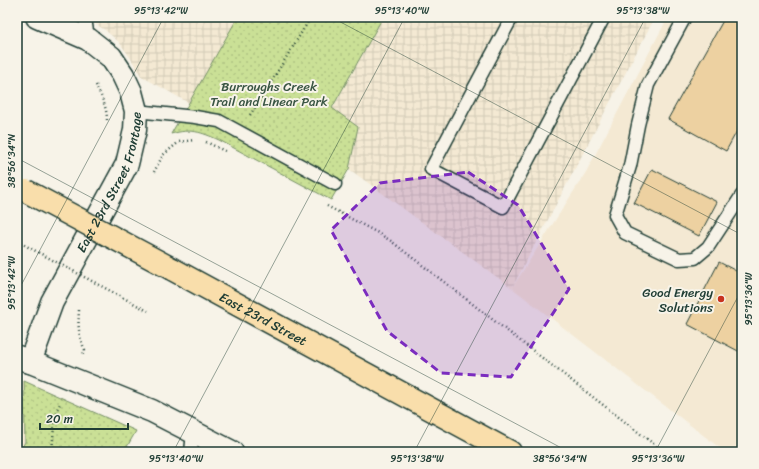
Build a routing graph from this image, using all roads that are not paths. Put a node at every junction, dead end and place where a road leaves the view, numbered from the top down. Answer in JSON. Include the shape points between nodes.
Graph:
{"nodes":[{"id":1,"x":37,"y":17,"type":"edge"},
{"id":2,"x":85,"y":17,"type":"edge"},
{"id":3,"x":512,"y":17,"type":"edge"},
{"id":4,"x":604,"y":17,"type":"edge"},
{"id":5,"x":685,"y":17,"type":"edge"},
{"id":6,"x":88,"y":39,"type":"junction"},
{"id":7,"x":136,"y":111,"type":"junction"},
{"id":8,"x":335,"y":184,"type":"dead end"},
{"id":9,"x":22,"y":189,"type":"edge"},
{"id":10,"x":742,"y":195,"type":"edge"},
{"id":11,"x":24,"y":359,"type":"edge"},
{"id":12,"x":192,"y":442,"type":"edge"},
{"id":13,"x":232,"y":452,"type":"edge"},
{"id":14,"x":510,"y":452,"type":"edge"}],
"edges":[{"from":1,"to":6,"type":"street","name":"East 23rd Street Frontage"},
{"from":2,"to":6,"type":"lane"},
{"from":3,"to":4,"type":"lane","via":[[431,169],[503,207]]},
{"from":5,"to":10,"type":"lane","via":[[648,85],[630,166],[615,215],[626,233],[679,259],[695,258],[708,247]]},
{"from":6,"to":7,"type":"street","name":"East 23rd Street Frontage","via":[[111,57],[123,74]]},
{"from":7,"to":8,"type":"lane","via":[[219,121]]},
{"from":7,"to":11,"type":"street","name":"East 23rd Street Frontage","via":[[135,130],[126,164]]},
{"from":9,"to":14,"type":"main road","name":"East 23rd Street","bridge":true},
{"from":11,"to":12,"type":"street","via":[[152,411]]},
{"from":12,"to":13,"type":"street"}]}
